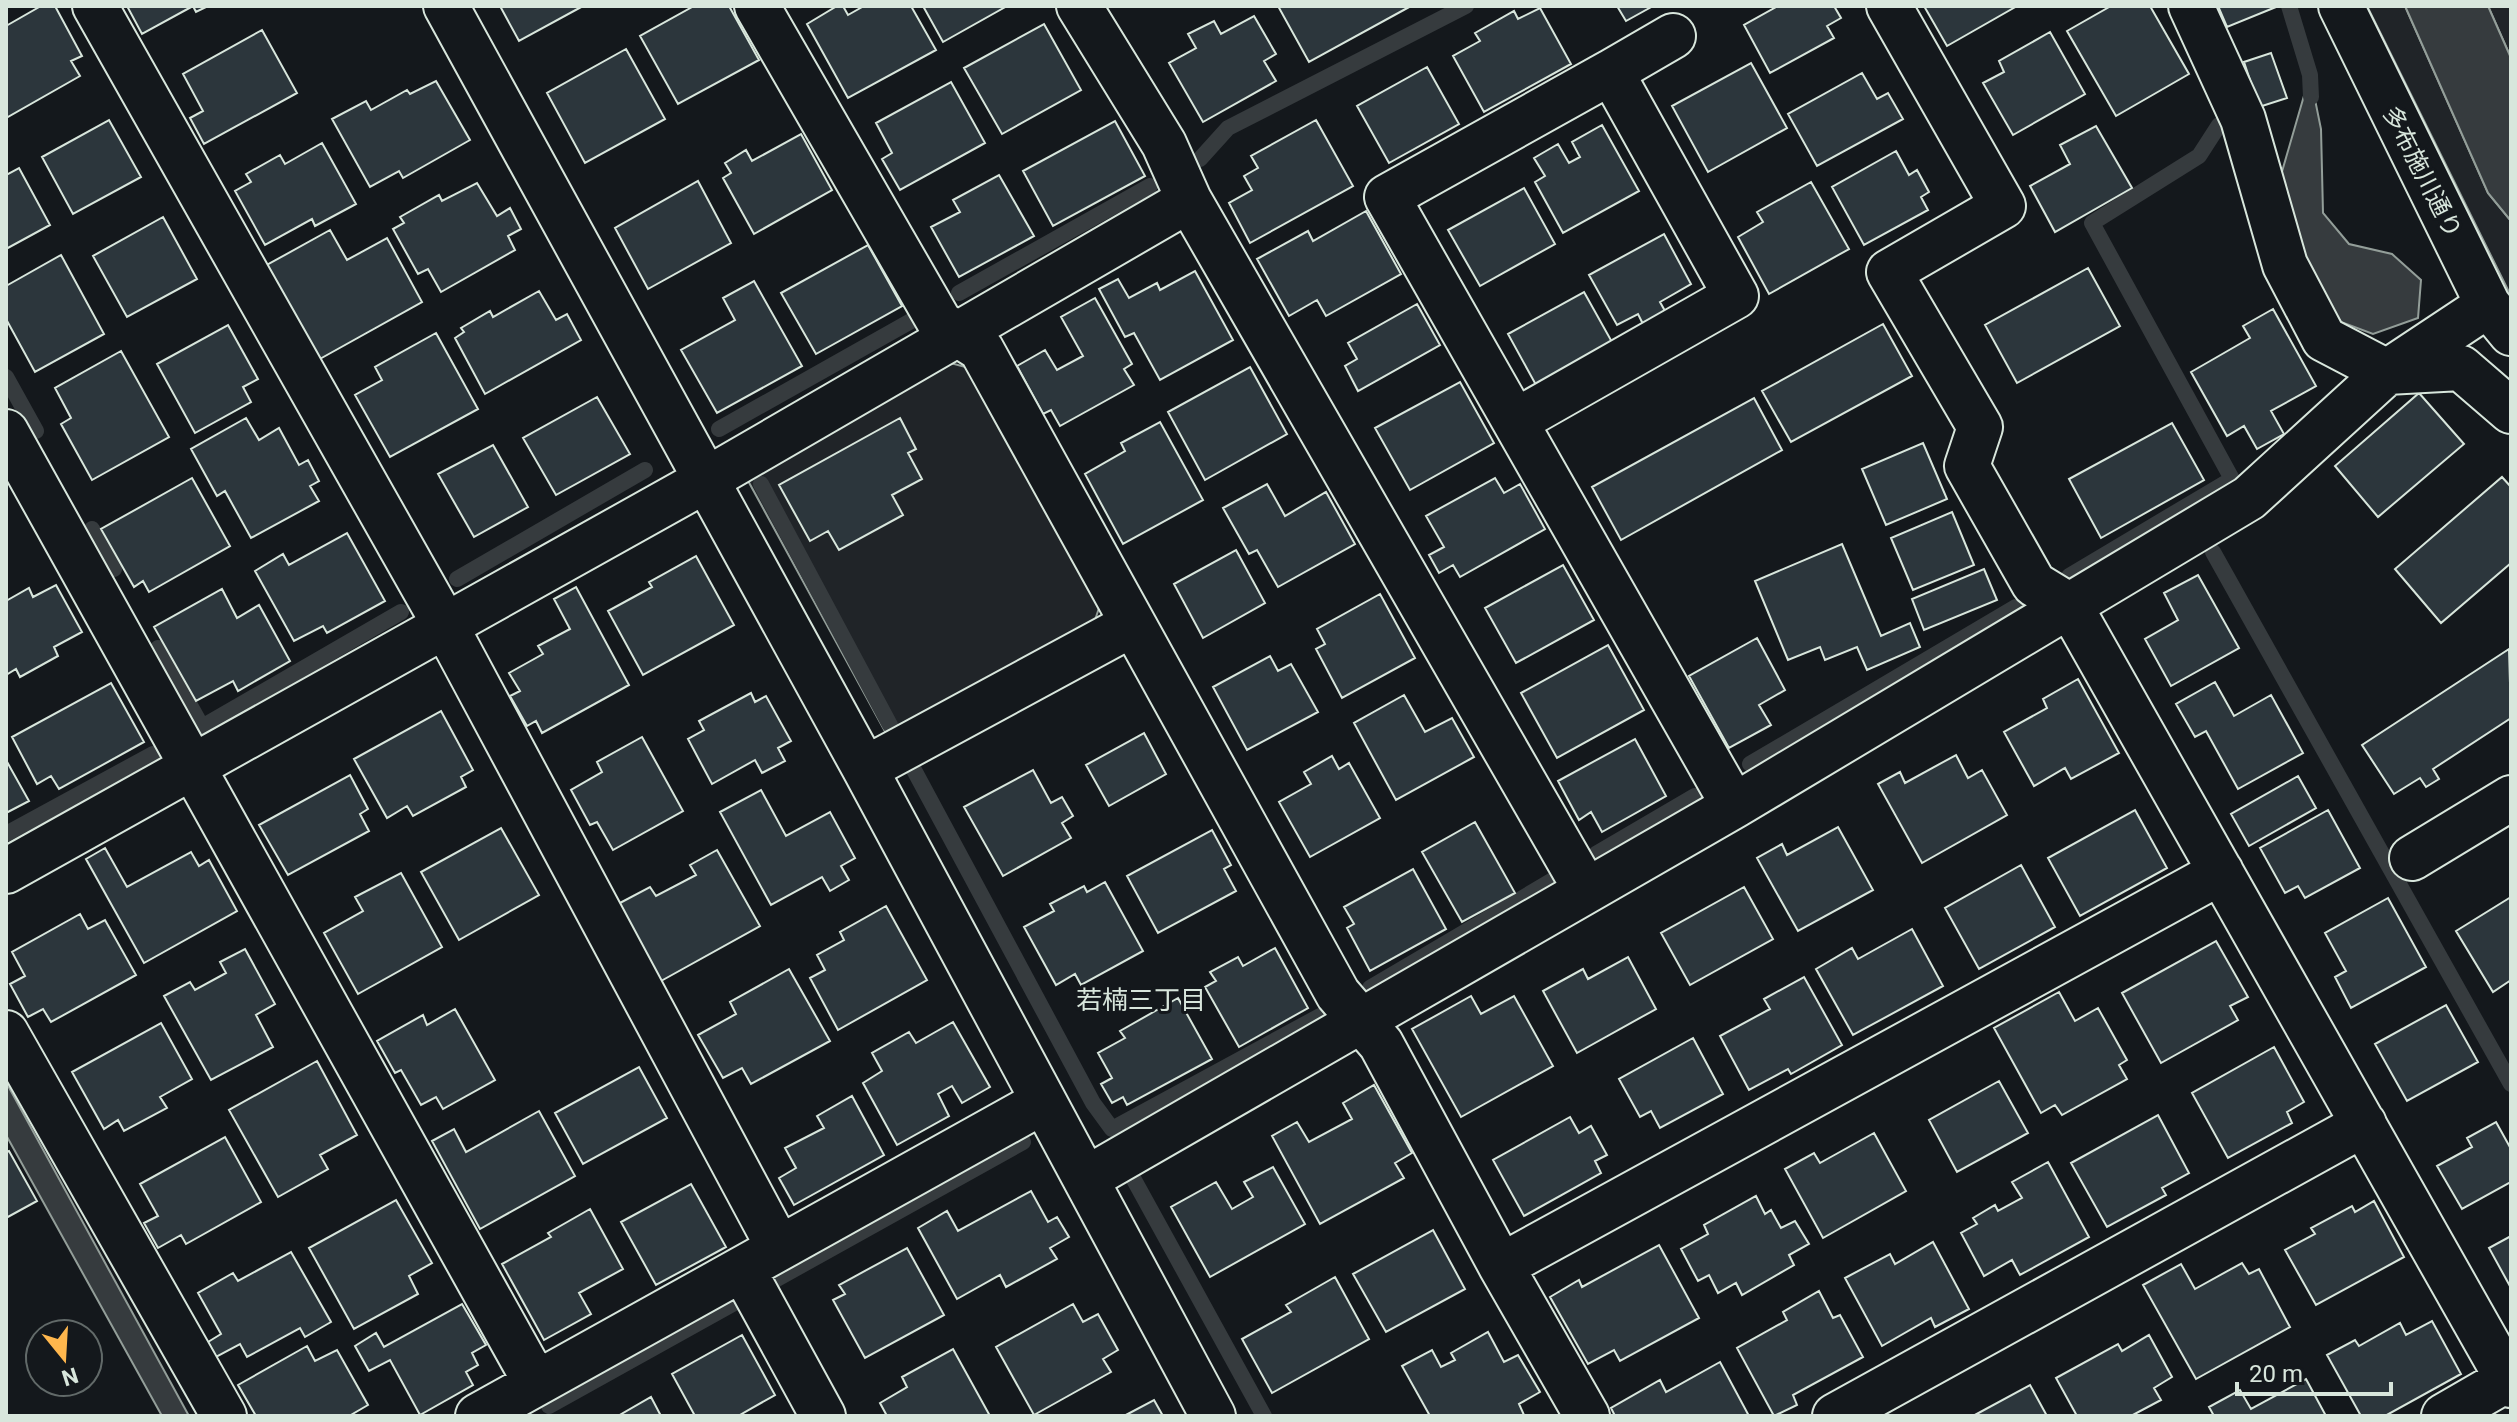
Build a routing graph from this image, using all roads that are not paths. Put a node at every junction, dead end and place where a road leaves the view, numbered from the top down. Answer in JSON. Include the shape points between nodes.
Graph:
{"nodes":[{"id":1,"x":95,"y":6,"type":"edge"},
{"id":2,"x":446,"y":6,"type":"edge"},
{"id":3,"x":757,"y":6,"type":"edge"},
{"id":4,"x":1079,"y":6,"type":"edge"},
{"id":5,"x":1889,"y":6,"type":"edge"},
{"id":6,"x":2191,"y":6,"type":"edge"},
{"id":7,"x":2341,"y":6,"type":"edge"},
{"id":8,"x":1673,"y":36,"type":"dead end"},
{"id":9,"x":1611,"y":72,"type":"junction"},
{"id":10,"x":1189,"y":200,"type":"junction"},
{"id":11,"x":2500,"y":319,"type":"edge"},
{"id":12,"x":957,"y":334,"type":"junction"},
{"id":13,"x":2387,"y":372,"type":"junction"},
{"id":14,"x":2511,"y":411,"type":"edge"},
{"id":15,"x":1516,"y":421,"type":"junction"},
{"id":16,"x":6,"y":432,"type":"edge"},
{"id":17,"x":706,"y":480,"type":"junction"},
{"id":18,"x":2070,"y":606,"type":"junction"},
{"id":19,"x":445,"y":625,"type":"junction"},
{"id":20,"x":1131,"y":625,"type":"junction"},
{"id":21,"x":192,"y":767,"type":"junction"},
{"id":22,"x":865,"y":769,"type":"junction"},
{"id":23,"x":2511,"y":798,"type":"edge"},
{"id":24,"x":1734,"y":806,"type":"junction"},
{"id":25,"x":2412,"y":858,"type":"dead end"},
{"id":26,"x":6,"y":871,"type":"edge"},
{"id":27,"x":2221,"y":872,"type":"junction"},
{"id":28,"x":1586,"y":890,"type":"junction"},
{"id":29,"x":1360,"y":1019,"type":"junction"},
{"id":30,"x":6,"y":1033,"type":"edge"},
{"id":31,"x":1042,"y":1102,"type":"junction"},
{"id":32,"x":2364,"y":1124,"type":"junction"},
{"id":33,"x":1086,"y":1179,"type":"junction"},
{"id":34,"x":761,"y":1259,"type":"junction"},
{"id":35,"x":1501,"y":1266,"type":"junction"},
{"id":36,"x":2510,"y":1382,"type":"edge"},
{"id":37,"x":514,"y":1402,"type":"edge"},
{"id":38,"x":224,"y":1416,"type":"edge"},
{"id":39,"x":823,"y":1416,"type":"edge"},
{"id":40,"x":1213,"y":1416,"type":"edge"},
{"id":41,"x":1587,"y":1416,"type":"edge"},
{"id":42,"x":1835,"y":1416,"type":"edge"},
{"id":43,"x":2444,"y":1416,"type":"edge"}],
"edges":[{"from":1,"to":19,"type":"street"},
{"from":2,"to":17,"type":"street"},
{"from":3,"to":12,"type":"street","via":[[940,323]]},
{"from":4,"to":10,"type":"street","via":[[1164,144]]},
{"from":5,"to":18,"type":"street","via":[[2003,206],[1889,272],[1980,427],[1967,466],[2034,584]]},
{"from":6,"to":13,"type":"street","via":[[2243,119],[2285,265],[2324,339]]},
{"from":7,"to":11,"type":"street","name":"多布施川通り"},
{"from":8,"to":9,"type":"street"},
{"from":9,"to":15,"type":"street","via":[[1736,296]]},
{"from":9,"to":15,"type":"street","via":[[1387,197]]},
{"from":10,"to":12,"type":"street"},
{"from":10,"to":28,"type":"street"},
{"from":11,"to":13,"type":"street"},
{"from":12,"to":17,"type":"street"},
{"from":12,"to":20,"type":"street","via":[[981,349]]},
{"from":13,"to":14,"type":"street","via":[[2461,368]]},
{"from":13,"to":18,"type":"street","via":[[2249,498]]},
{"from":15,"to":24,"type":"street"},
{"from":16,"to":21,"type":"street"},
{"from":17,"to":19,"type":"street"},
{"from":17,"to":22,"type":"street"},
{"from":18,"to":24,"type":"street"},
{"from":18,"to":27,"type":"street"},
{"from":19,"to":21,"type":"street"},
{"from":19,"to":34,"type":"street"},
{"from":20,"to":22,"type":"street"},
{"from":20,"to":29,"type":"street","via":[[1338,994]]},
{"from":21,"to":26,"type":"street"},
{"from":21,"to":37,"type":"street"},
{"from":22,"to":31,"type":"street"},
{"from":23,"to":25,"type":"street"},
{"from":24,"to":28,"type":"street"},
{"from":27,"to":32,"type":"street"},
{"from":27,"to":35,"type":"street"},
{"from":28,"to":29,"type":"street"},
{"from":29,"to":33,"type":"street"},
{"from":29,"to":35,"type":"street","via":[[1381,1044]]},
{"from":30,"to":38,"type":"street"},
{"from":31,"to":33,"type":"street"},
{"from":31,"to":34,"type":"street"},
{"from":32,"to":36,"type":"street"},
{"from":32,"to":42,"type":"street"},
{"from":33,"to":40,"type":"street"},
{"from":34,"to":37,"type":"street"},
{"from":34,"to":39,"type":"street"},
{"from":35,"to":41,"type":"street"},
{"from":36,"to":43,"type":"street"}]}
